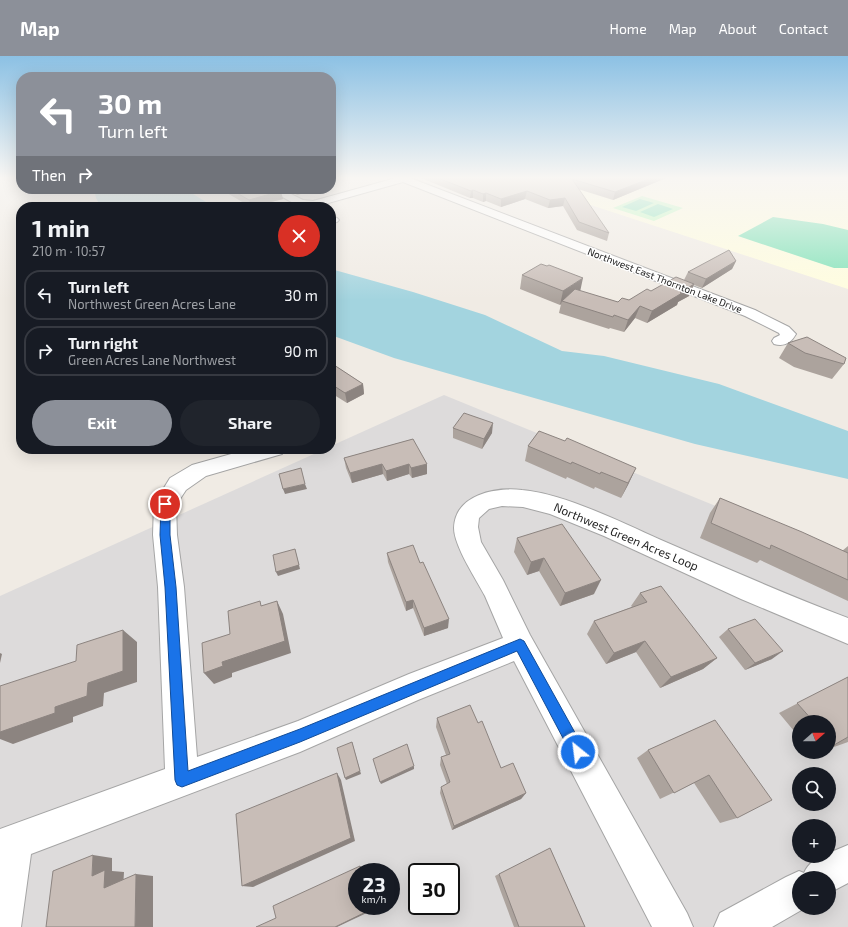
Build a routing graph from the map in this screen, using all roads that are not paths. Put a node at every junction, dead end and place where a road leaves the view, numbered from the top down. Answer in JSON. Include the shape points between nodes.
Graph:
{"nodes":[{"id":1,"x":506,"y":219,"type":"edge"},
{"id":2,"x":780,"y":341,"type":"dead end"},
{"id":3,"x":257,"y":454,"type":"edge"},
{"id":4,"x":848,"y":631,"type":"edge"},
{"id":5,"x":520,"y":644,"type":"junction"},
{"id":6,"x":182,"y":780,"type":"junction"},
{"id":7,"x":7,"y":844,"type":"edge"},
{"id":8,"x":848,"y":863,"type":"edge"},
{"id":9,"x":834,"y":871,"type":"edge"},
{"id":10,"x":792,"y":894,"type":"edge"},
{"id":11,"x":1,"y":927,"type":"edge"},
{"id":12,"x":673,"y":927,"type":"edge"},
{"id":13,"x":734,"y":927,"type":"edge"}],
"edges":[{"from":1,"to":2,"type":"street","name":"Northwest East Thornton Lake Drive","via":[[750,314],[784,330],[788,334]]},
{"from":3,"to":6,"type":"street","via":[[199,470],[178,484],[165,504]]},
{"from":4,"to":5,"type":"street","name":"Northwest Green Acres Loop","via":[[752,593],[641,541],[571,512],[532,500],[499,498],[474,508],[467,518],[465,527]]},
{"from":5,"to":6,"type":"street","via":[[300,736]]},
{"from":5,"to":12,"type":"street"},
{"from":6,"to":7,"type":"street"},
{"from":7,"to":11,"type":"street"},
{"from":8,"to":9,"type":"street"},
{"from":10,"to":13,"type":"street"}]}
